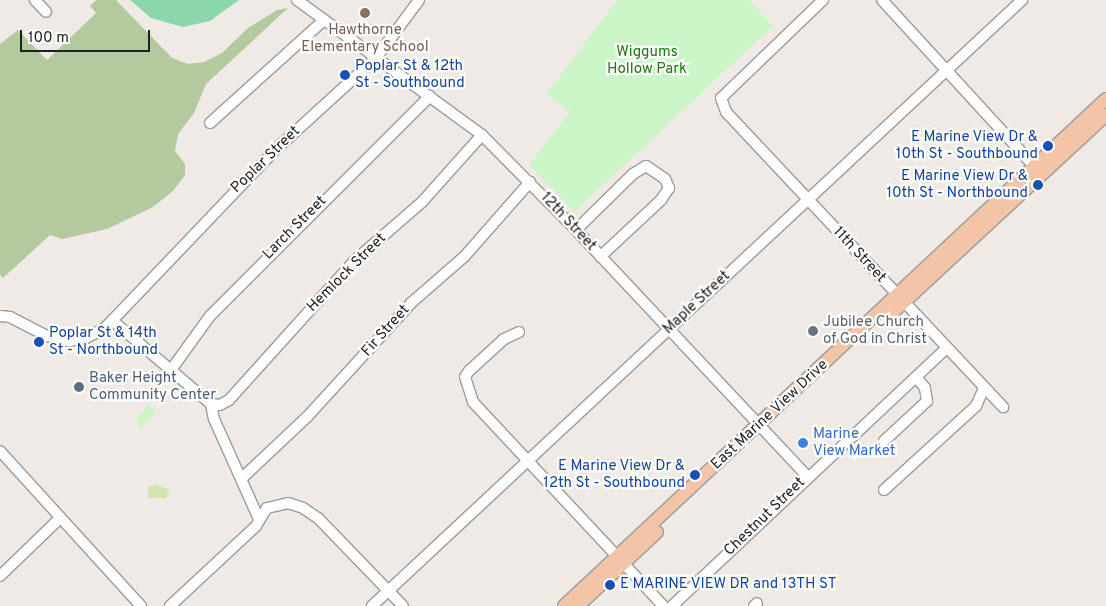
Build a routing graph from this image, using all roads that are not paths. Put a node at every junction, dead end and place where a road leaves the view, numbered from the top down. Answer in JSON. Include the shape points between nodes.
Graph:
{"nodes":[{"id":1,"x":35,"y":0,"type":"edge"},
{"id":2,"x":298,"y":0,"type":"edge"},
{"id":3,"x":419,"y":0,"type":"edge"},
{"id":4,"x":824,"y":0,"type":"edge"},
{"id":5,"x":882,"y":0,"type":"edge"},
{"id":6,"x":1022,"y":0,"type":"edge"},
{"id":7,"x":46,"y":12,"type":"dead end"},
{"id":8,"x":324,"y":20,"type":"junction"},
{"id":9,"x":376,"y":58,"type":"junction"},
{"id":10,"x":947,"y":70,"type":"junction"},
{"id":11,"x":430,"y":96,"type":"junction"},
{"id":12,"x":1106,"y":99,"type":"edge"},
{"id":13,"x":1106,"y":115,"type":"edge"},
{"id":14,"x":210,"y":123,"type":"dead end"},
{"id":15,"x":482,"y":135,"type":"junction"},
{"id":16,"x":1039,"y":171,"type":"junction"},
{"id":17,"x":530,"y":182,"type":"junction"},
{"id":18,"x":808,"y":199,"type":"junction"},
{"id":19,"x":576,"y":230,"type":"junction"},
{"id":20,"x":600,"y":257,"type":"junction"},
{"id":21,"x":901,"y":298,"type":"junction"},
{"id":22,"x":0,"y":316,"type":"edge"},
{"id":23,"x":113,"y":321,"type":"junction"},
{"id":24,"x":668,"y":330,"type":"junction"},
{"id":25,"x":519,"y":332,"type":"dead end"},
{"id":26,"x":947,"y":348,"type":"junction"},
{"id":27,"x":171,"y":370,"type":"junction"},
{"id":28,"x":916,"y":377,"type":"junction"},
{"id":29,"x":984,"y":388,"type":"junction"},
{"id":30,"x":211,"y":404,"type":"junction"},
{"id":31,"x":1003,"y":407,"type":"dead end"},
{"id":32,"x":760,"y":430,"type":"junction"},
{"id":33,"x":884,"y":441,"type":"dead end"},
{"id":34,"x":0,"y":451,"type":"edge"},
{"id":35,"x":528,"y":461,"type":"junction"},
{"id":36,"x":808,"y":477,"type":"junction"},
{"id":37,"x":241,"y":479,"type":"junction"},
{"id":38,"x":884,"y":490,"type":"dead end"},
{"id":39,"x":60,"y":518,"type":"junction"},
{"id":40,"x":259,"y":519,"type":"junction"},
{"id":41,"x":620,"y":561,"type":"junction"},
{"id":42,"x":0,"y":576,"type":"edge"},
{"id":43,"x":388,"y":590,"type":"junction"},
{"id":44,"x":141,"y":606,"type":"edge"},
{"id":45,"x":170,"y":606,"type":"edge"},
{"id":46,"x":372,"y":606,"type":"edge"},
{"id":47,"x":403,"y":606,"type":"edge"},
{"id":48,"x":564,"y":606,"type":"edge"},
{"id":49,"x":578,"y":606,"type":"edge"},
{"id":50,"x":663,"y":606,"type":"edge"},
{"id":51,"x":672,"y":606,"type":"edge"}],
"edges":[{"from":1,"to":7,"type":"street"},
{"from":2,"to":8,"type":"street","name":"12th Street"},
{"from":3,"to":9,"type":"street","name":"Poplar Street"},
{"from":4,"to":18,"type":"street","name":"11th Street","via":[[721,98],[726,112]]},
{"from":5,"to":10,"type":"street"},
{"from":6,"to":10,"type":"street","name":"Maple Street"},
{"from":8,"to":9,"type":"street","name":"12th Street"},
{"from":8,"to":14,"type":"street"},
{"from":9,"to":11,"type":"street","name":"12th Street"},
{"from":9,"to":23,"type":"street","name":"Poplar Street","via":[[273,152]]},
{"from":10,"to":16,"type":"street"},
{"from":10,"to":18,"type":"street","name":"Maple Street"},
{"from":11,"to":15,"type":"street","name":"12th Street"},
{"from":11,"to":27,"type":"street","name":"Larch Street","via":[[210,316]]},
{"from":12,"to":16,"type":"main road","name":"East Marine View Drive"},
{"from":13,"to":16,"type":"main road","name":"East Marine View Drive"},
{"from":15,"to":17,"type":"street","name":"12th Street"},
{"from":15,"to":30,"type":"street","name":"Hemlock Street","via":[[422,202],[354,261],[229,400],[220,405]]},
{"from":16,"to":21,"type":"main road","name":"East Marine View Drive"},
{"from":17,"to":19,"type":"street","name":"12th Street"},
{"from":17,"to":37,"type":"street","name":"Fir Street","via":[[464,257],[410,303],[307,417]]},
{"from":18,"to":21,"type":"street","name":"11th Street"},
{"from":18,"to":24,"type":"street","name":"Maple Street"},
{"from":19,"to":20,"type":"street","name":"12th Street"},
{"from":19,"to":20,"type":"street","via":[[633,174],[646,166],[665,179],[669,188],[661,200]]},
{"from":20,"to":24,"type":"street","name":"12th Street"},
{"from":21,"to":26,"type":"street","name":"11th Street"},
{"from":21,"to":32,"type":"main road","name":"East Marine View Drive"},
{"from":22,"to":23,"type":"street","name":"Poplar Street","via":[[10,317],[47,336],[69,340],[96,334]]},
{"from":23,"to":27,"type":"street"},
{"from":24,"to":32,"type":"street","name":"12th Street"},
{"from":24,"to":35,"type":"street","name":"Maple Street"},
{"from":25,"to":35,"type":"street","via":[[504,339],[466,377],[473,402]]},
{"from":26,"to":28,"type":"street","name":"Chestnut Street"},
{"from":26,"to":29,"type":"street","name":"11th Street"},
{"from":27,"to":30,"type":"street"},
{"from":28,"to":33,"type":"street","via":[[925,388],[927,401]]},
{"from":28,"to":36,"type":"street","name":"Chestnut Street"},
{"from":29,"to":31,"type":"street","name":"11th Street"},
{"from":29,"to":38,"type":"street","via":[[976,406]]},
{"from":30,"to":37,"type":"street","via":[[214,419]]},
{"from":32,"to":36,"type":"street","name":"12th Street"},
{"from":32,"to":41,"type":"main road","name":"East Marine View Drive"},
{"from":34,"to":39,"type":"street"},
{"from":35,"to":41,"type":"street"},
{"from":35,"to":43,"type":"street","name":"Maple Street"},
{"from":36,"to":51,"type":"street","name":"Chestnut Street"},
{"from":37,"to":40,"type":"street"},
{"from":39,"to":42,"type":"street"},
{"from":39,"to":44,"type":"street"},
{"from":40,"to":43,"type":"street","via":[[268,508],[288,503],[303,508],[318,518]]},
{"from":40,"to":45,"type":"street","via":[[256,526]]},
{"from":41,"to":48,"type":"main road","name":"East Marine View Drive"},
{"from":41,"to":49,"type":"main road","name":"East Marine View Drive"},
{"from":41,"to":50,"type":"street"},
{"from":43,"to":46,"type":"street","name":"Maple Street"},
{"from":43,"to":47,"type":"street"}]}
